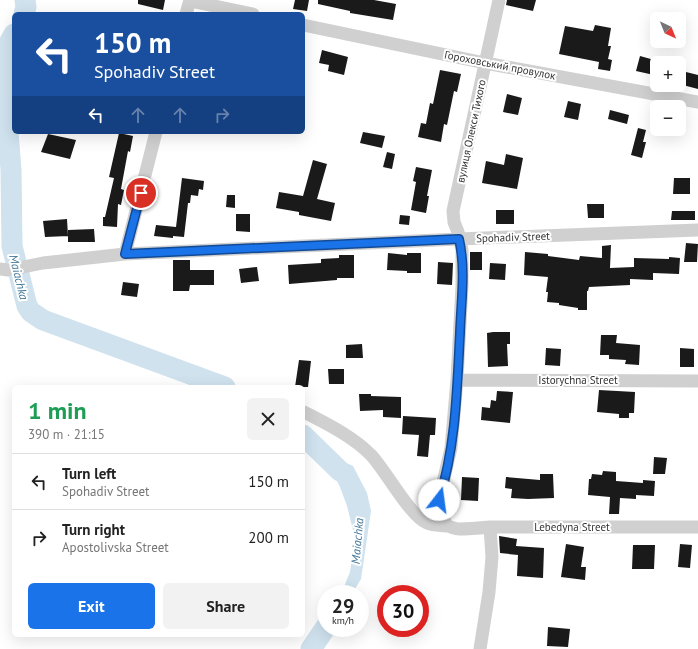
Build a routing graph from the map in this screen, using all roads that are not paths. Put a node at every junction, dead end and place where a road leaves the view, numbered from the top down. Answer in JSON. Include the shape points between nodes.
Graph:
{"nodes":[{"id":1,"x":190,"y":0,"type":"edge"},
{"id":2,"x":499,"y":0,"type":"edge"},
{"id":3,"x":187,"y":12,"type":"edge"},
{"id":4,"x":244,"y":12,"type":"edge"},
{"id":5,"x":305,"y":25,"type":"edge"},
{"id":6,"x":486,"y":64,"type":"junction"},
{"id":7,"x":698,"y":102,"type":"edge"},
{"id":8,"x":155,"y":134,"type":"edge"},
{"id":9,"x":698,"y":230,"type":"edge"},
{"id":10,"x":459,"y":239,"type":"junction"},
{"id":11,"x":125,"y":254,"type":"junction"},
{"id":12,"x":4,"y":269,"type":"edge"},
{"id":13,"x":457,"y":380,"type":"junction"},
{"id":14,"x":698,"y":381,"type":"edge"},
{"id":15,"x":305,"y":413,"type":"edge"},
{"id":16,"x":447,"y":526,"type":"junction"},
{"id":17,"x":490,"y":527,"type":"junction"},
{"id":18,"x":698,"y":527,"type":"edge"},
{"id":19,"x":480,"y":649,"type":"edge"}],
"edges":[{"from":1,"to":3,"type":"street"},
{"from":1,"to":4,"type":"street"},
{"from":2,"to":6,"type":"street","name":"вулиця Олекси Тихого"},
{"from":5,"to":6,"type":"street","name":"Гороховський провулок"},
{"from":6,"to":7,"type":"street","name":"Гороховський провулок"},
{"from":6,"to":10,"type":"street","name":"вулиця Олекси Тихого","via":[[453,211]]},
{"from":8,"to":11,"type":"street"},
{"from":9,"to":10,"type":"street","name":"Spohadiv Street"},
{"from":10,"to":11,"type":"street","name":"Spohadiv Street"},
{"from":10,"to":13,"type":"street","via":[[462,250],[462,286]]},
{"from":11,"to":12,"type":"street","name":"Spohadiv Street"},
{"from":13,"to":14,"type":"street","name":"Istorychna Street"},
{"from":13,"to":16,"type":"street","via":[[451,448],[439,500]]},
{"from":15,"to":16,"type":"street","name":"Lebedyna Street","via":[[360,445],[425,523]]},
{"from":16,"to":17,"type":"street","name":"Lebedyna Street","via":[[458,529]]},
{"from":17,"to":18,"type":"street","name":"Lebedyna Street"},
{"from":17,"to":19,"type":"street","via":[[492,557]]}]}
